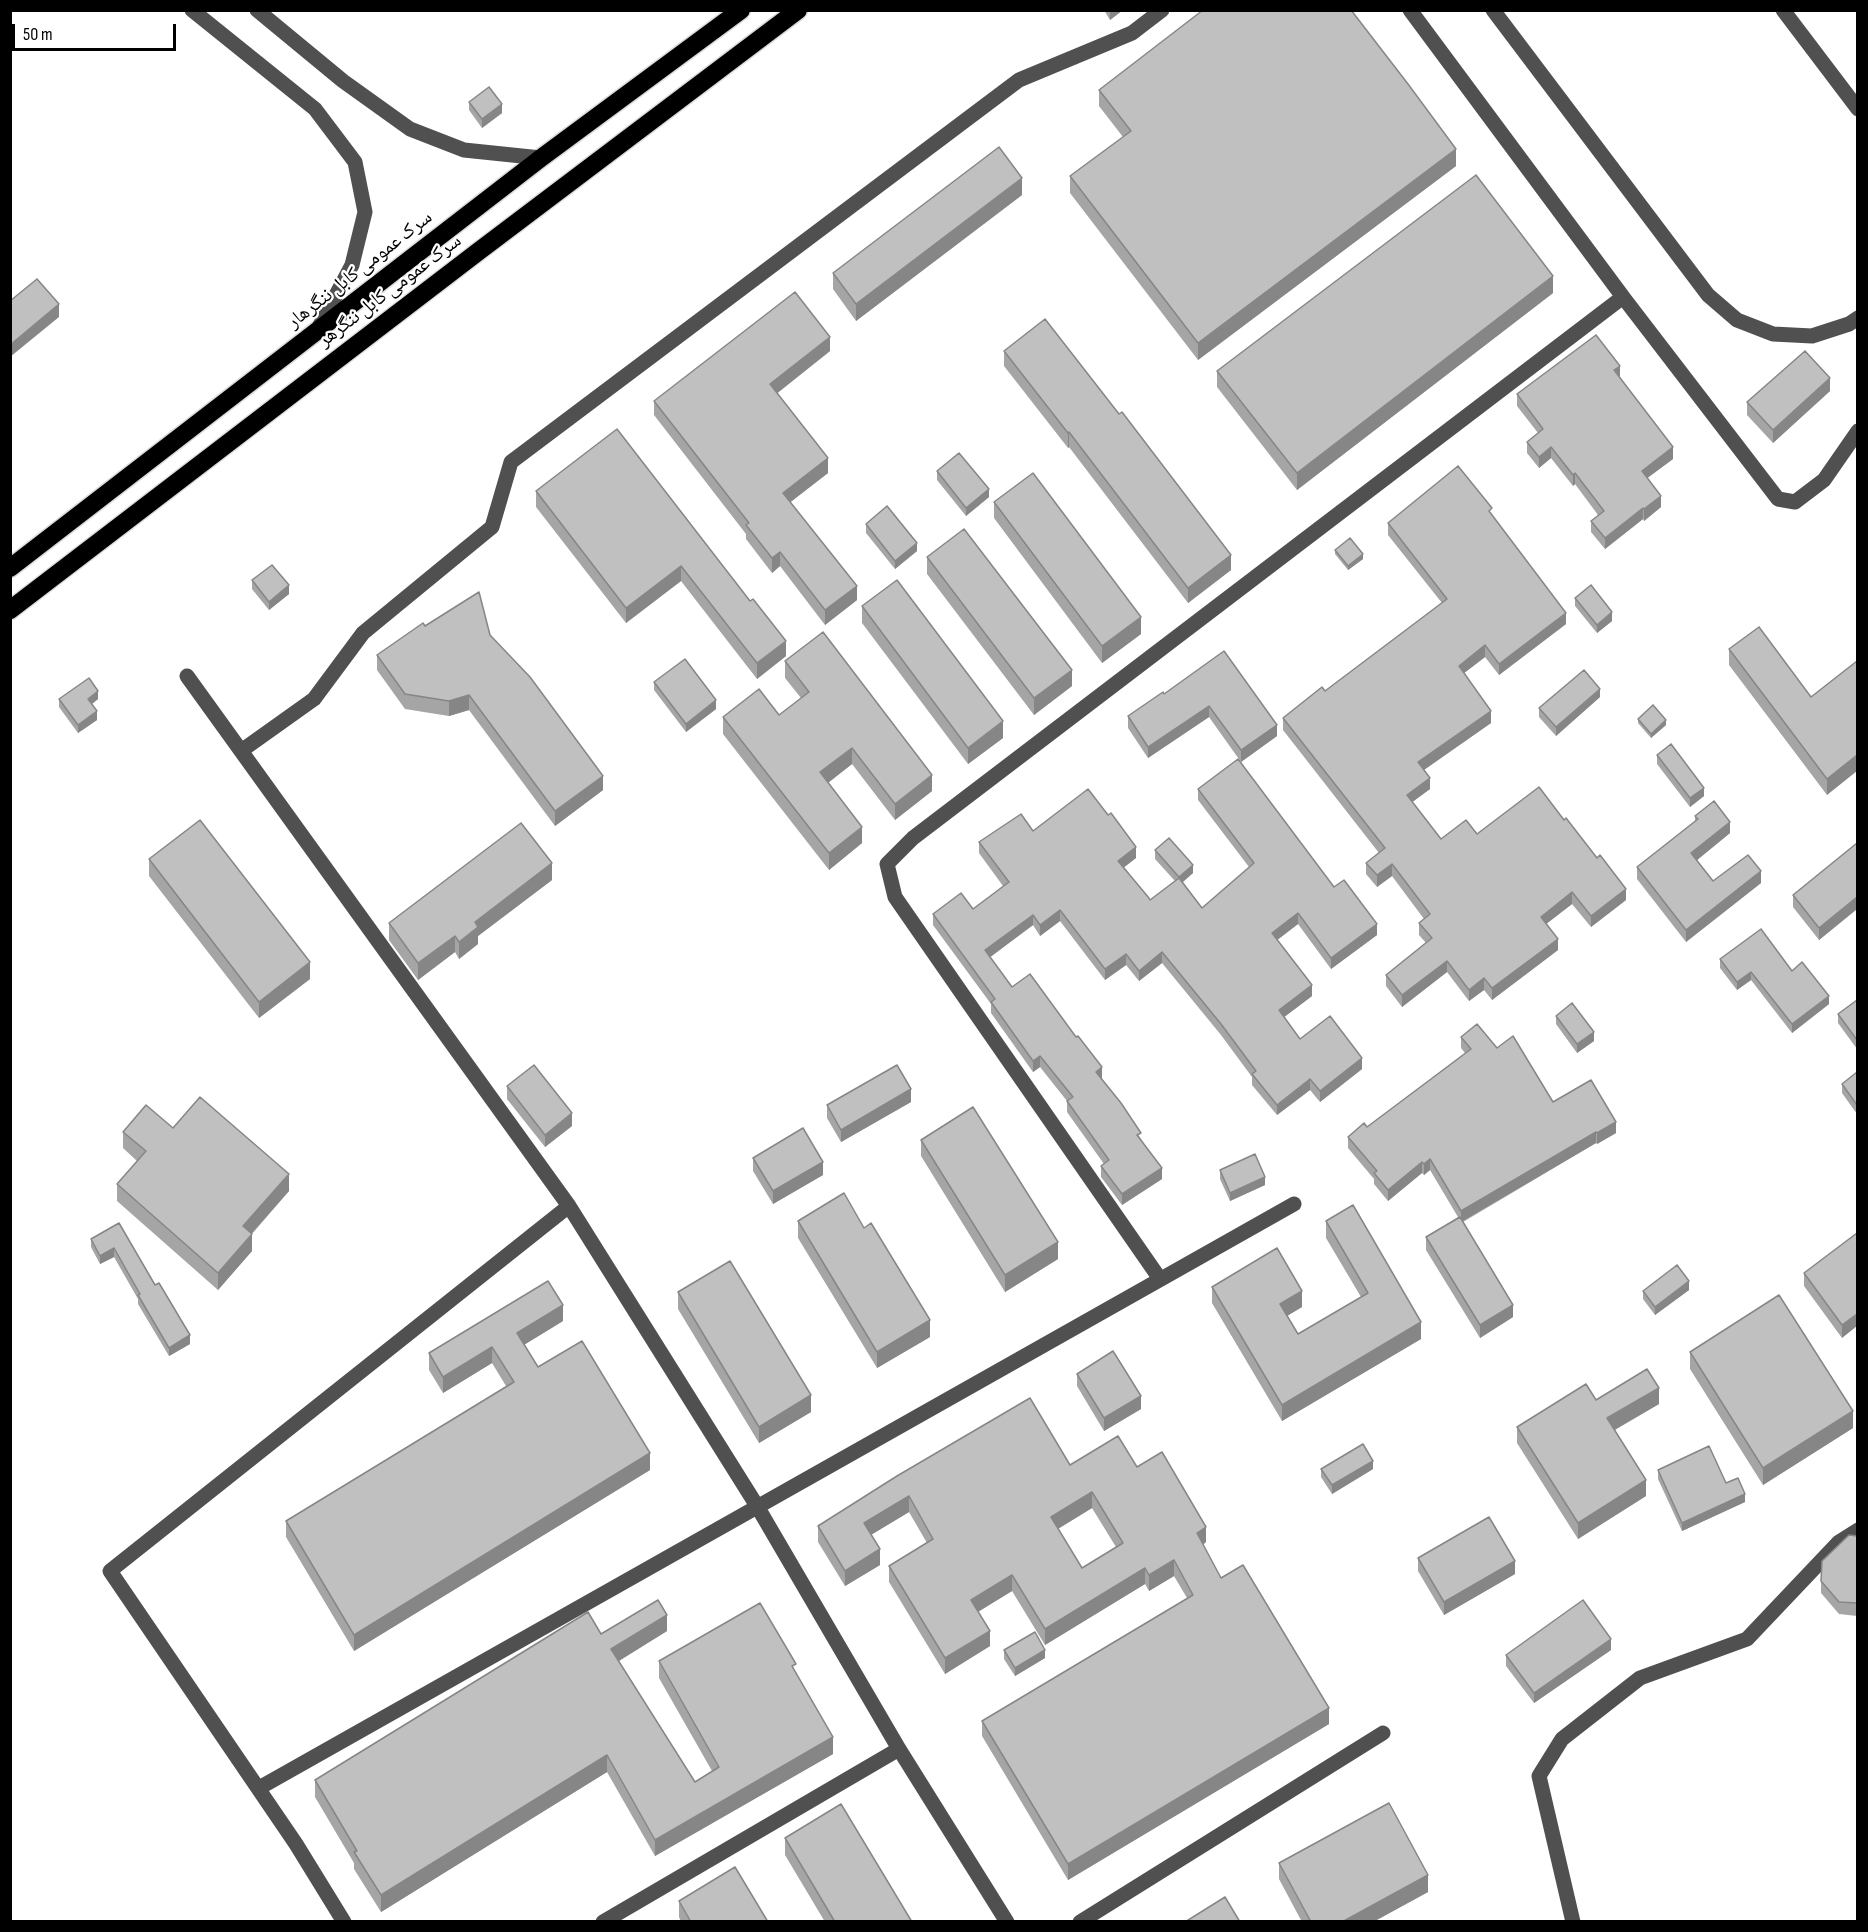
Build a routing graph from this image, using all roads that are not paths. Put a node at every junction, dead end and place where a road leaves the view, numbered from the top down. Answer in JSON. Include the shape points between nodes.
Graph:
{"nodes":[{"id":1,"x":192,"y":10,"type":"edge"},
{"id":2,"x":257,"y":10,"type":"edge"},
{"id":3,"x":741,"y":10,"type":"edge"},
{"id":4,"x":798,"y":10,"type":"edge"},
{"id":5,"x":1162,"y":10,"type":"edge"},
{"id":6,"x":1410,"y":10,"type":"edge"},
{"id":7,"x":1493,"y":10,"type":"edge"},
{"id":8,"x":1783,"y":10,"type":"edge"},
{"id":9,"x":1857,"y":109,"type":"edge"},
{"id":10,"x":541,"y":158,"type":"junction"},
{"id":11,"x":1623,"y":297,"type":"junction"},
{"id":12,"x":1857,"y":318,"type":"edge"},
{"id":13,"x":315,"y":334,"type":"junction"},
{"id":14,"x":1857,"y":431,"type":"edge"},
{"id":15,"x":10,"y":568,"type":"edge"},
{"id":16,"x":10,"y":610,"type":"edge"},
{"id":17,"x":187,"y":676,"type":"dead end"},
{"id":18,"x":241,"y":752,"type":"junction"},
{"id":19,"x":1294,"y":1204,"type":"dead end"},
{"id":20,"x":569,"y":1206,"type":"junction"},
{"id":21,"x":1160,"y":1279,"type":"junction"},
{"id":22,"x":757,"y":1506,"type":"junction"},
{"id":23,"x":1857,"y":1530,"type":"edge"},
{"id":24,"x":1383,"y":1733,"type":"dead end"},
{"id":25,"x":899,"y":1749,"type":"junction"},
{"id":26,"x":259,"y":1788,"type":"junction"},
{"id":27,"x":344,"y":1922,"type":"edge"},
{"id":28,"x":603,"y":1922,"type":"edge"},
{"id":29,"x":1007,"y":1922,"type":"edge"},
{"id":30,"x":1080,"y":1922,"type":"edge"},
{"id":31,"x":1573,"y":1922,"type":"edge"}],
"edges":[{"from":1,"to":13,"type":"street","via":[[315,109],[355,162],[365,212],[352,265]]},
{"from":2,"to":10,"type":"street","via":[[343,81],[410,129],[464,150]]},
{"from":3,"to":10,"type":"highway","name":"سرک عمومی کابل ننگرهار"},
{"from":4,"to":16,"type":"highway","name":"سرک عمومی کابل ننگرهر"},
{"from":5,"to":18,"type":"street","via":[[1132,33],[1019,80],[510,462],[492,527],[363,633],[314,699]]},
{"from":6,"to":11,"type":"street"},
{"from":7,"to":12,"type":"street","via":[[1708,295],[1737,320],[1773,334],[1812,336]]},
{"from":8,"to":9,"type":"street"},
{"from":10,"to":13,"type":"highway","name":"سرک عمومی کابل ننگرهار"},
{"from":11,"to":14,"type":"street","via":[[1778,499],[1795,502],[1824,480]]},
{"from":11,"to":21,"type":"street","via":[[913,838],[888,864],[896,897]]},
{"from":13,"to":15,"type":"highway","name":"سرک عمومی کابل ننگرهار"},
{"from":17,"to":18,"type":"street"},
{"from":18,"to":20,"type":"street"},
{"from":19,"to":21,"type":"street"},
{"from":20,"to":22,"type":"street"},
{"from":20,"to":26,"type":"street","via":[[110,1571]]},
{"from":21,"to":22,"type":"street"},
{"from":22,"to":25,"type":"street"},
{"from":22,"to":26,"type":"street"},
{"from":23,"to":31,"type":"street","via":[[1839,1542],[1747,1639],[1640,1678],[1562,1739],[1539,1776]]},
{"from":24,"to":30,"type":"street"},
{"from":25,"to":28,"type":"street"},
{"from":25,"to":29,"type":"street"},
{"from":26,"to":27,"type":"street"}]}
